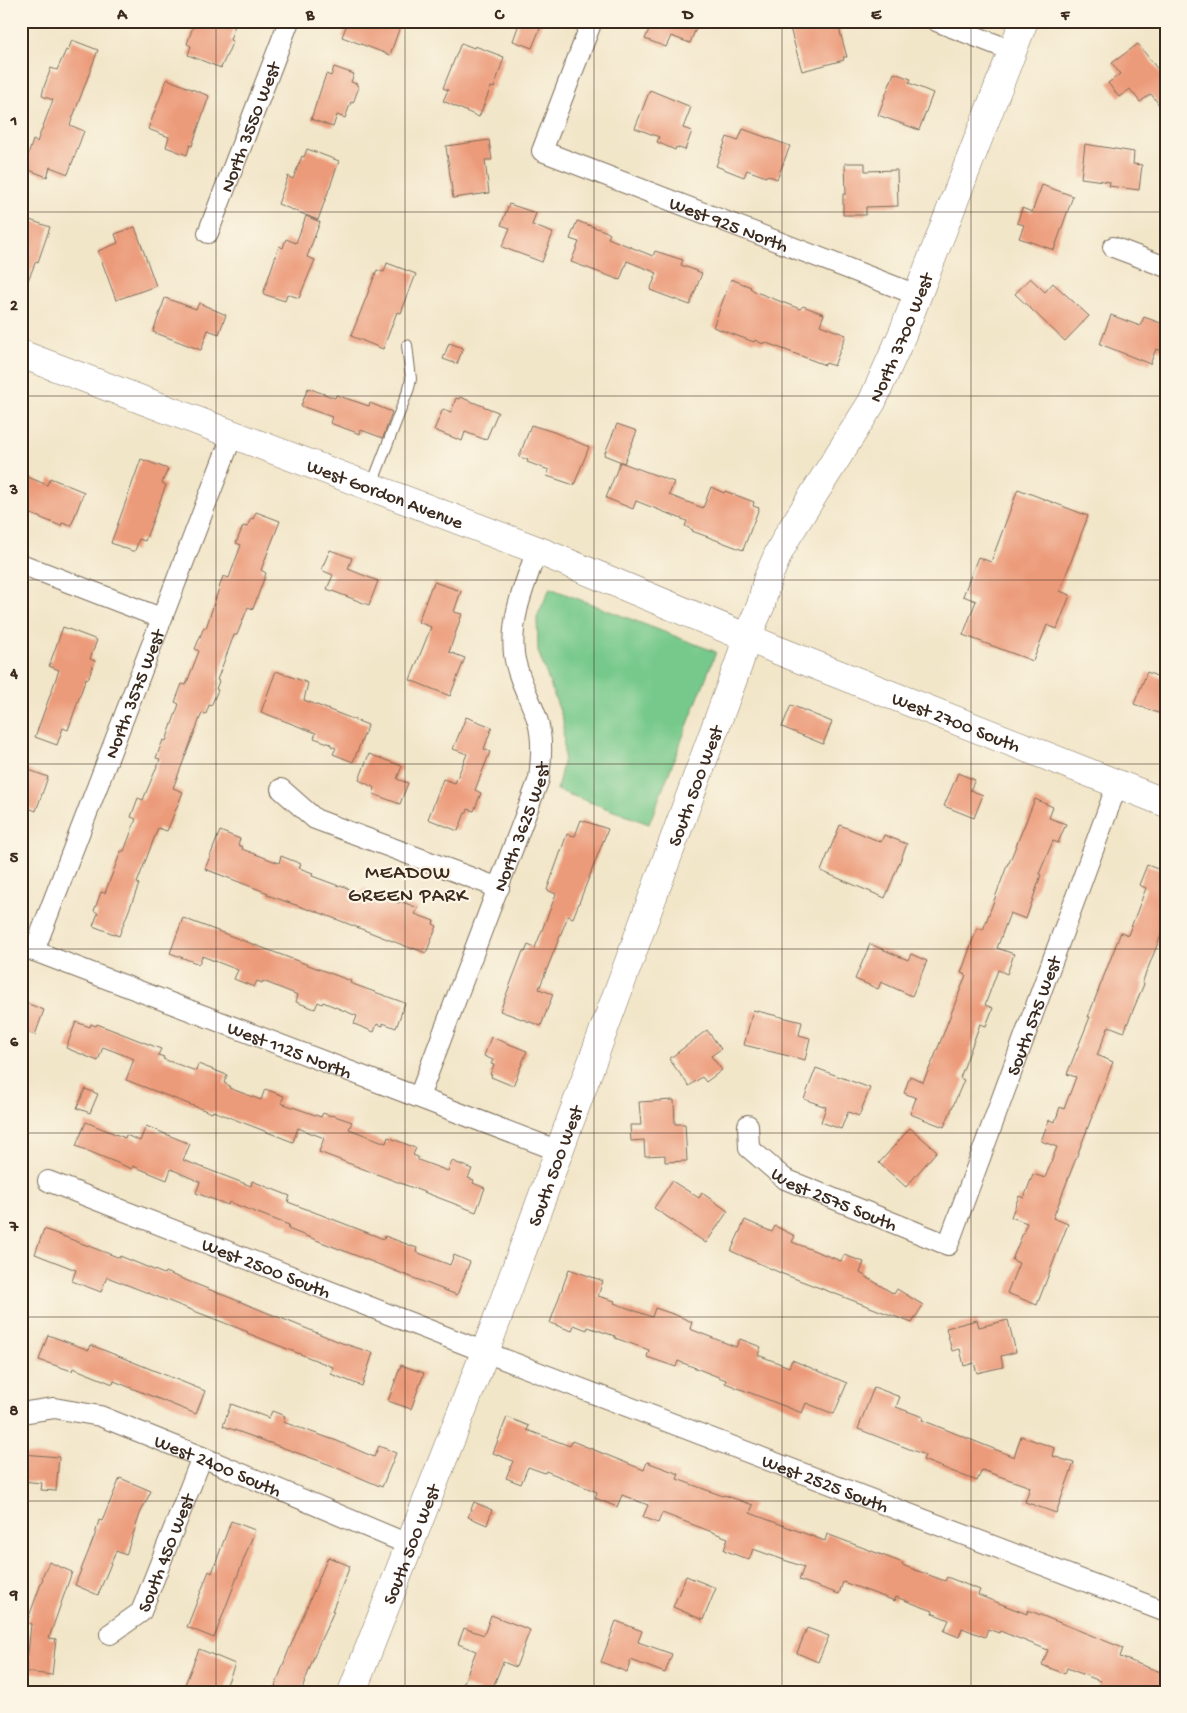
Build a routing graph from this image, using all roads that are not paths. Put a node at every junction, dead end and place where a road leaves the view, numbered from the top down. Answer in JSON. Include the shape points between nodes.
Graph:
{"nodes":[{"id":1,"x":289,"y":21,"type":"edge"},
{"id":2,"x":592,"y":21,"type":"edge"},
{"id":3,"x":936,"y":21,"type":"edge"},
{"id":4,"x":1024,"y":21,"type":"edge"},
{"id":5,"x":1013,"y":51,"type":"junction"},
{"id":6,"x":208,"y":233,"type":"dead end"},
{"id":7,"x":1113,"y":246,"type":"dead end"},
{"id":8,"x":1166,"y":267,"type":"edge"},
{"id":9,"x":918,"y":295,"type":"junction"},
{"id":10,"x":407,"y":345,"type":"dead end"},
{"id":11,"x":21,"y":354,"type":"edge"},
{"id":12,"x":232,"y":436,"type":"junction"},
{"id":13,"x":371,"y":488,"type":"junction"},
{"id":14,"x":537,"y":550,"type":"junction"},
{"id":15,"x":21,"y":564,"type":"edge"},
{"id":16,"x":161,"y":618,"type":"junction"},
{"id":17,"x":747,"y":637,"type":"junction"},
{"id":18,"x":1117,"y":785,"type":"junction"},
{"id":19,"x":281,"y":789,"type":"dead end"},
{"id":20,"x":1166,"y":803,"type":"edge"},
{"id":21,"x":499,"y":888,"type":"junction"},
{"id":22,"x":28,"y":948,"type":"edge"},
{"id":23,"x":419,"y":1097,"type":"junction"},
{"id":24,"x":748,"y":1125,"type":"dead end"},
{"id":25,"x":559,"y":1151,"type":"junction"},
{"id":26,"x":48,"y":1181,"type":"dead end"},
{"id":27,"x":948,"y":1245,"type":"joint"},
{"id":28,"x":485,"y":1352,"type":"junction"},
{"id":29,"x":21,"y":1413,"type":"edge"},
{"id":30,"x":202,"y":1457,"type":"junction"},
{"id":31,"x":410,"y":1545,"type":"junction"},
{"id":32,"x":1166,"y":1612,"type":"edge"},
{"id":33,"x":110,"y":1634,"type":"dead end"},
{"id":34,"x":352,"y":1692,"type":"edge"}],
"edges":[{"from":1,"to":6,"type":"street","name":"North 3550 West"},
{"from":2,"to":9,"type":"street","name":"West 925 North","via":[[542,151]]},
{"from":3,"to":5,"type":"street"},
{"from":4,"to":5,"type":"street","name":"North 3700 West"},
{"from":5,"to":9,"type":"street","name":"North 3700 West"},
{"from":7,"to":8,"type":"street"},
{"from":9,"to":17,"type":"street","name":"North 3700 West","via":[[872,402],[779,552]]},
{"from":10,"to":13,"type":"lane","via":[[409,388]]},
{"from":11,"to":12,"type":"street","name":"West Gordon Avenue"},
{"from":12,"to":13,"type":"street","name":"West Gordon Avenue"},
{"from":12,"to":16,"type":"street","name":"North 3575 West"},
{"from":13,"to":14,"type":"street","name":"West Gordon Avenue"},
{"from":14,"to":17,"type":"street","name":"West Gordon Avenue"},
{"from":14,"to":21,"type":"street","name":"North 3625 West","via":[[518,604],[513,633],[514,655],[522,684],[538,722],[541,762],[539,779]]},
{"from":15,"to":16,"type":"street"},
{"from":16,"to":22,"type":"street","name":"North 3575 West"},
{"from":17,"to":18,"type":"street","name":"West 2700 South"},
{"from":17,"to":25,"type":"street","name":"South 500 West"},
{"from":18,"to":20,"type":"street","name":"West 2700 South"},
{"from":18,"to":27,"type":"street","name":"South 575 West"},
{"from":19,"to":21,"type":"street","via":[[315,819]]},
{"from":21,"to":23,"type":"street","name":"North 3625 West"},
{"from":22,"to":23,"type":"street","name":"West 1125 North"},
{"from":23,"to":25,"type":"street","name":"West 1125 North"},
{"from":24,"to":27,"type":"street","name":"West 2575 South","via":[[749,1148],[786,1178]]},
{"from":25,"to":28,"type":"street","name":"South 500 West"},
{"from":26,"to":28,"type":"street","name":"West 2500 South"},
{"from":28,"to":31,"type":"street","name":"South 500 West"},
{"from":28,"to":32,"type":"street","name":"West 2525 South"},
{"from":29,"to":30,"type":"street","name":"West 2400 South","via":[[54,1408],[100,1416]]},
{"from":30,"to":31,"type":"street","name":"West 2400 South"},
{"from":30,"to":33,"type":"street","name":"South 450 West","via":[[141,1612]]},
{"from":31,"to":34,"type":"street","name":"South 500 West"}]}
